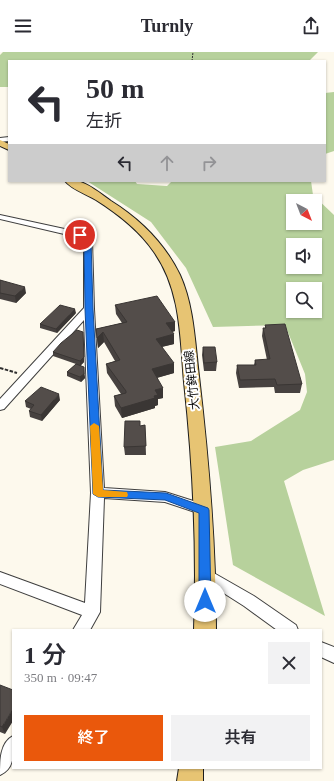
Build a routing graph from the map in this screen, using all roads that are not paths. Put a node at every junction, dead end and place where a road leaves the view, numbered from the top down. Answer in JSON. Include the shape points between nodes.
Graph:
{"nodes":[{"id":1,"x":0,"y":141,"type":"edge"},
{"id":2,"x":8,"y":147,"type":"edge"},
{"id":3,"x":72,"y":182,"type":"edge"},
{"id":4,"x":1,"y":219,"type":"edge"},
{"id":5,"x":89,"y":309,"type":"junction"},
{"id":6,"x":0,"y":406,"type":"edge"},
{"id":7,"x":98,"y":494,"type":"junction"},
{"id":8,"x":204,"y":510,"type":"junction"},
{"id":9,"x":206,"y":574,"type":"junction"},
{"id":10,"x":0,"y":578,"type":"edge"},
{"id":11,"x":92,"y":612,"type":"junction"},
{"id":12,"x":82,"y":629,"type":"edge"},
{"id":13,"x":205,"y":629,"type":"edge"},
{"id":14,"x":289,"y":629,"type":"edge"},
{"id":15,"x":322,"y":649,"type":"edge"},
{"id":16,"x":334,"y":655,"type":"edge"},
{"id":17,"x":12,"y":747,"type":"edge"},
{"id":18,"x":0,"y":766,"type":"edge"},
{"id":19,"x":191,"y":769,"type":"edge"},
{"id":20,"x":190,"y":781,"type":"edge"}],
"edges":[{"from":1,"to":2,"type":"main road"},
{"from":3,"to":8,"type":"main road","name":"大竹鉾田線","via":[[110,202],[141,227],[167,262],[174,276],[185,322]]},
{"from":4,"to":5,"type":"street","via":[[80,235],[88,240]]},
{"from":5,"to":6,"type":"street"},
{"from":5,"to":7,"type":"street"},
{"from":7,"to":8,"type":"street","via":[[166,497]]},
{"from":7,"to":11,"type":"street"},
{"from":8,"to":9,"type":"main road","name":"大竹鉾田線"},
{"from":9,"to":13,"type":"main road","name":"大竹鉾田線"},
{"from":9,"to":14,"type":"street"},
{"from":10,"to":11,"type":"street"},
{"from":11,"to":12,"type":"street"},
{"from":15,"to":16,"type":"street"},
{"from":17,"to":18,"type":"street"},
{"from":19,"to":20,"type":"main road"}]}
